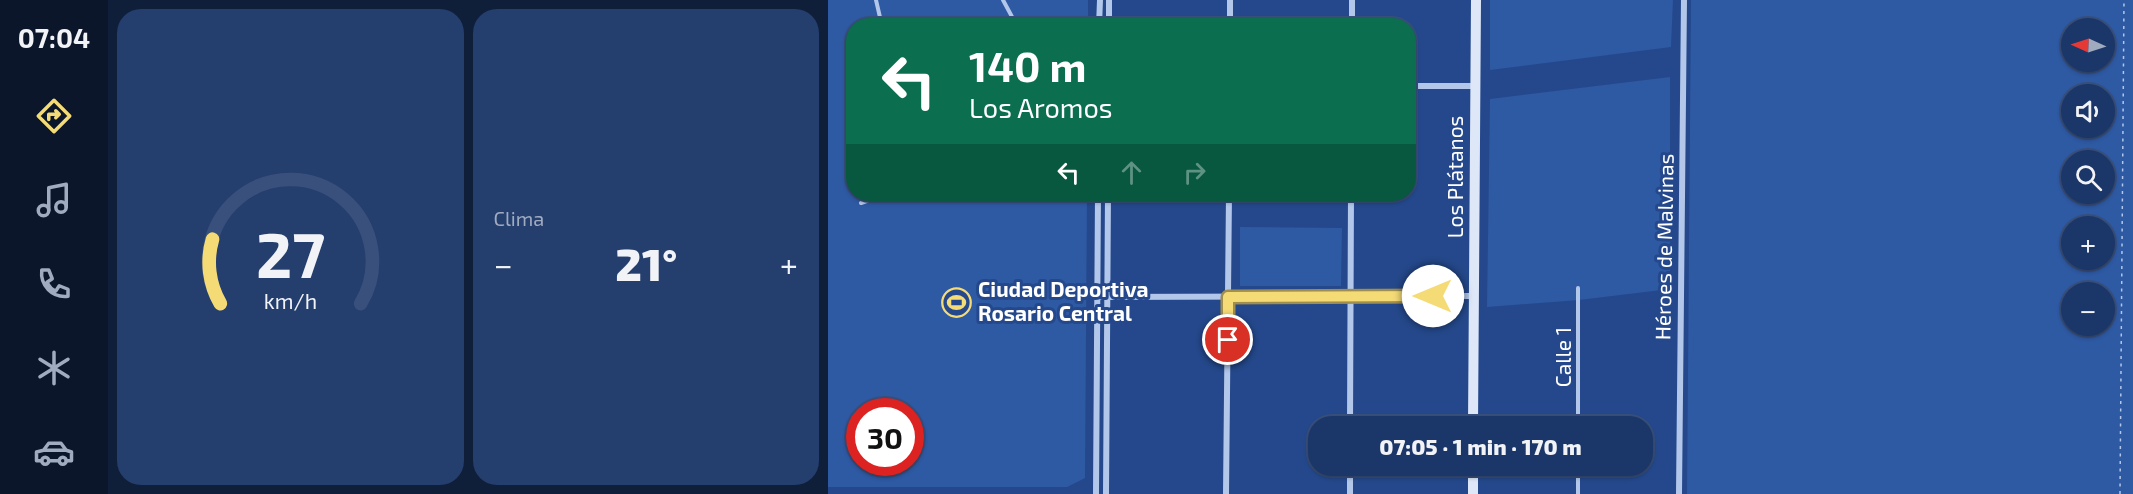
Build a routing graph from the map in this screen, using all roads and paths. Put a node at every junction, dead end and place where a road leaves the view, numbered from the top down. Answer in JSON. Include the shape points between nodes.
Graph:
{"nodes":[{"id":1,"x":876,"y":0,"type":"edge"},
{"id":2,"x":1003,"y":0,"type":"edge"},
{"id":3,"x":1100,"y":0,"type":"edge"},
{"id":4,"x":1109,"y":0,"type":"edge"},
{"id":5,"x":1230,"y":0,"type":"edge"},
{"id":6,"x":1352,"y":0,"type":"edge"},
{"id":7,"x":1476,"y":0,"type":"edge"},
{"id":8,"x":1684,"y":0,"type":"edge"},
{"id":9,"x":2124,"y":0,"type":"edge"},
{"id":10,"x":880,"y":18,"type":"edge"},
{"id":11,"x":1013,"y":18,"type":"edge"},
{"id":12,"x":1099,"y":18,"type":"edge"},
{"id":13,"x":1109,"y":18,"type":"edge"},
{"id":14,"x":1230,"y":18,"type":"edge"},
{"id":15,"x":1352,"y":18,"type":"edge"},
{"id":16,"x":1416,"y":86,"type":"edge"},
{"id":17,"x":1476,"y":86,"type":"junction"},
{"id":18,"x":864,"y":201,"type":"edge"},
{"id":19,"x":1098,"y":201,"type":"edge"},
{"id":20,"x":1108,"y":201,"type":"edge"},
{"id":21,"x":1229,"y":201,"type":"edge"},
{"id":22,"x":1351,"y":201,"type":"edge"},
{"id":23,"x":861,"y":202,"type":"dead end"},
{"id":24,"x":1578,"y":288,"type":"dead end"},
{"id":25,"x":1474,"y":296,"type":"junction"},
{"id":26,"x":1098,"y":297,"type":"junction"},
{"id":27,"x":1107,"y":297,"type":"junction"},
{"id":28,"x":1228,"y":297,"type":"junction"},
{"id":29,"x":1351,"y":297,"type":"junction"},
{"id":30,"x":1350,"y":416,"type":"edge"},
{"id":31,"x":1473,"y":416,"type":"edge"},
{"id":32,"x":1578,"y":416,"type":"edge"},
{"id":33,"x":1350,"y":476,"type":"edge"},
{"id":34,"x":1473,"y":476,"type":"edge"},
{"id":35,"x":1578,"y":476,"type":"edge"},
{"id":36,"x":1096,"y":494,"type":"edge"},
{"id":37,"x":1106,"y":494,"type":"edge"},
{"id":38,"x":1226,"y":494,"type":"edge"},
{"id":39,"x":1350,"y":494,"type":"edge"},
{"id":40,"x":1473,"y":494,"type":"edge"},
{"id":41,"x":1578,"y":494,"type":"edge"},
{"id":42,"x":1679,"y":494,"type":"edge"},
{"id":43,"x":2120,"y":494,"type":"edge"}],
"edges":[{"from":1,"to":10,"type":"lane"},
{"from":2,"to":11,"type":"lane"},
{"from":3,"to":12,"type":"street"},
{"from":4,"to":13,"type":"street"},
{"from":5,"to":14,"type":"street"},
{"from":6,"to":15,"type":"street"},
{"from":7,"to":17,"type":"street","name":"Los Plátanos"},
{"from":8,"to":42,"type":"street","name":"Héroes de Malvinas"},
{"from":9,"to":43,"type":"path"},
{"from":16,"to":17,"type":"street"},
{"from":17,"to":25,"type":"street","name":"Los Plátanos"},
{"from":18,"to":23,"type":"lane"},
{"from":19,"to":26,"type":"street"},
{"from":20,"to":27,"type":"street"},
{"from":21,"to":28,"type":"street"},
{"from":22,"to":29,"type":"street"},
{"from":24,"to":32,"type":"lane","name":"Calle 1"},
{"from":25,"to":29,"type":"street"},
{"from":25,"to":31,"type":"street","name":"Los Plátanos"},
{"from":26,"to":27,"type":"street"},
{"from":26,"to":36,"type":"street"},
{"from":27,"to":28,"type":"street"},
{"from":27,"to":37,"type":"street"},
{"from":28,"to":29,"type":"street"},
{"from":28,"to":38,"type":"street"},
{"from":29,"to":30,"type":"street"},
{"from":33,"to":39,"type":"street"},
{"from":34,"to":40,"type":"street"},
{"from":35,"to":41,"type":"lane"}]}
